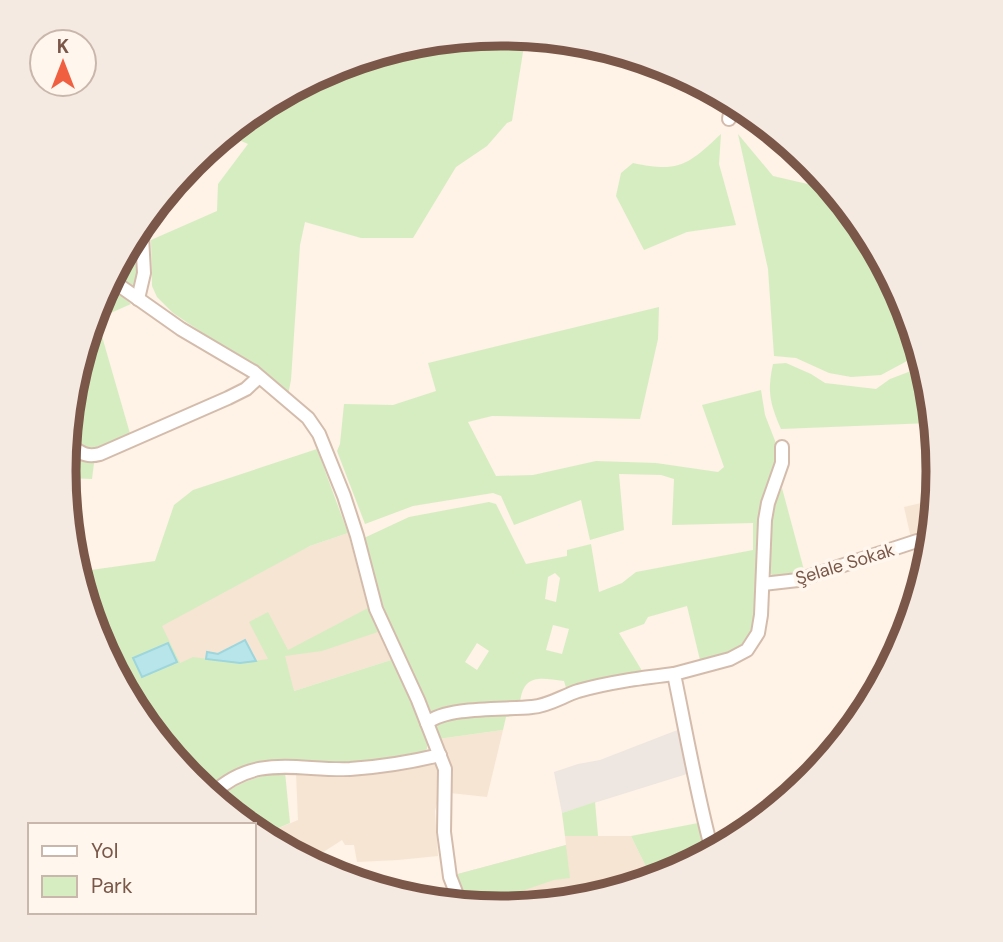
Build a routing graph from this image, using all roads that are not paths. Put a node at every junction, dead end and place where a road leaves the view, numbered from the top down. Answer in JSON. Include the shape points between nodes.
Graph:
{"nodes":[{"id":1,"x":142,"y":244,"type":"edge"},
{"id":2,"x":119,"y":285,"type":"edge"},
{"id":3,"x":138,"y":299,"type":"junction"},
{"id":4,"x":259,"y":377,"type":"junction"},
{"id":5,"x":782,"y":447,"type":"dead end"},
{"id":6,"x":77,"y":450,"type":"edge"},
{"id":7,"x":921,"y":540,"type":"edge"},
{"id":8,"x":763,"y":584,"type":"junction"},
{"id":9,"x":674,"y":674,"type":"junction"},
{"id":10,"x":427,"y":723,"type":"junction"},
{"id":11,"x":440,"y":755,"type":"junction"},
{"id":12,"x":218,"y":788,"type":"edge"},
{"id":13,"x":710,"y":842,"type":"edge"},
{"id":14,"x":457,"y":894,"type":"edge"}],
"edges":[{"from":1,"to":3,"type":"street","via":[[144,273]]},
{"from":2,"to":3,"type":"street"},
{"from":3,"to":4,"type":"street"},
{"from":4,"to":6,"type":"street","via":[[237,394],[100,454],[91,456]]},
{"from":4,"to":10,"type":"street","via":[[308,418],[319,434],[350,516],[376,609]]},
{"from":5,"to":8,"type":"street","via":[[782,463],[765,520]]},
{"from":7,"to":8,"type":"street","name":"Şelale Sokak","via":[[798,580]]},
{"from":8,"to":9,"type":"street","via":[[758,633],[747,650]]},
{"from":9,"to":10,"type":"street","via":[[577,691],[537,707],[448,713]]},
{"from":9,"to":13,"type":"street"},
{"from":10,"to":11,"type":"street"},
{"from":11,"to":12,"type":"street","via":[[349,769],[263,768]]},
{"from":11,"to":14,"type":"street","via":[[445,769],[444,832]]}]}
